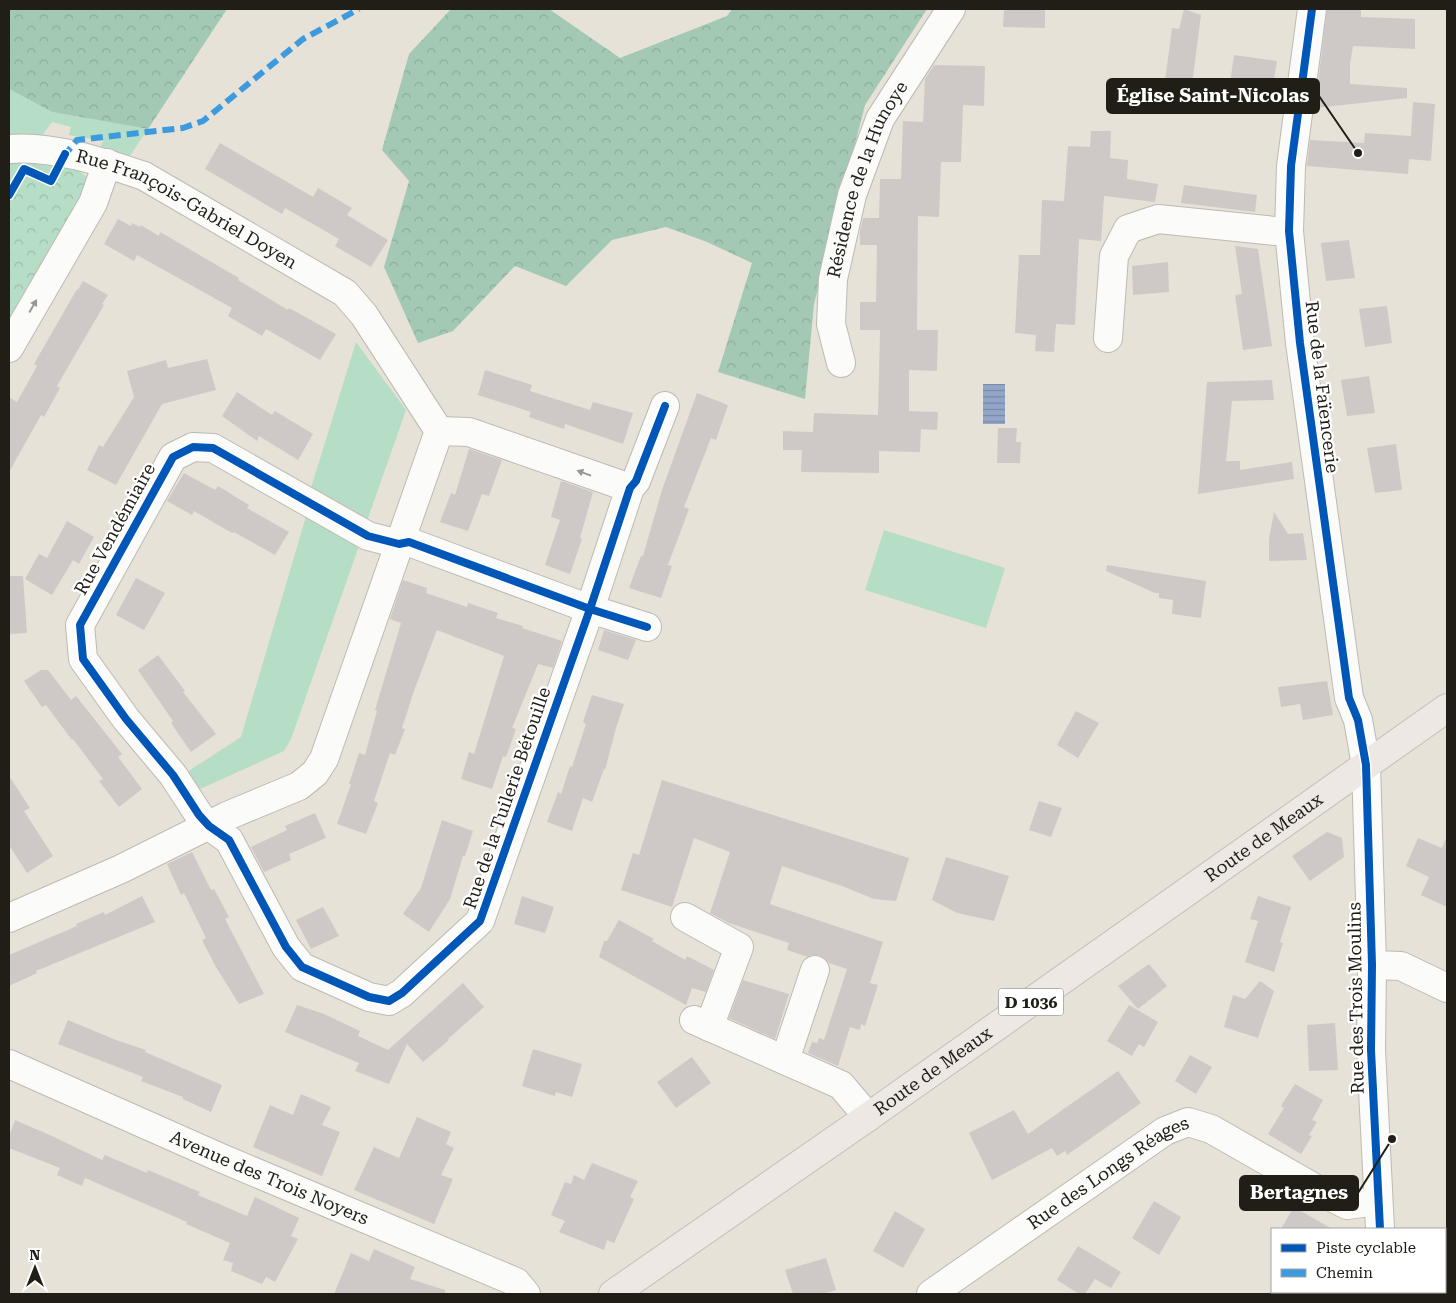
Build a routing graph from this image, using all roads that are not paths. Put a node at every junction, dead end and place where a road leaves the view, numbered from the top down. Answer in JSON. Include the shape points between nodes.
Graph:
{"nodes":[{"id":1,"x":951,"y":9,"type":"edge"},
{"id":2,"x":1312,"y":9,"type":"edge"},
{"id":3,"x":9,"y":148,"type":"edge"},
{"id":4,"x":107,"y":163,"type":"junction"},
{"id":5,"x":1290,"y":231,"type":"junction"},
{"id":6,"x":1108,"y":338,"type":"dead end"},
{"id":7,"x":9,"y":348,"type":"edge"},
{"id":8,"x":841,"y":363,"type":"dead end"},
{"id":9,"x":665,"y":406,"type":"dead end"},
{"id":10,"x":438,"y":431,"type":"junction"},
{"id":11,"x":630,"y":488,"type":"junction"},
{"id":12,"x":399,"y":544,"type":"junction"},
{"id":13,"x":590,"y":609,"type":"junction"},
{"id":14,"x":647,"y":627,"type":"dead end"},
{"id":15,"x":1447,"y":708,"type":"edge"},
{"id":16,"x":1366,"y":766,"type":"junction"},
{"id":17,"x":209,"y":826,"type":"junction"},
{"id":18,"x":10,"y":915,"type":"edge"},
{"id":19,"x":685,"y":917,"type":"dead end"},
{"id":20,"x":1372,"y":965,"type":"junction"},
{"id":21,"x":815,"y":970,"type":"dead end"},
{"id":22,"x":1447,"y":988,"type":"edge"},
{"id":23,"x":784,"y":1060,"type":"junction"},
{"id":24,"x":9,"y":1064,"type":"edge"},
{"id":25,"x":868,"y":1117,"type":"junction"},
{"id":26,"x":1377,"y":1201,"type":"junction"},
{"id":27,"x":1380,"y":1228,"type":"edge"},
{"id":28,"x":526,"y":1294,"type":"edge"},
{"id":29,"x":613,"y":1294,"type":"edge"},
{"id":30,"x":931,"y":1294,"type":"edge"}],
"edges":[{"from":1,"to":8,"type":"street","name":"Résidence de la Hunoye","via":[[880,119],[852,195],[833,279],[831,324]]},
{"from":2,"to":5,"type":"street","name":"Rue de la Faïencerie","via":[[1291,166]]},
{"from":3,"to":4,"type":"street","name":"Rue François-Gabriel Doyen","via":[[57,152]]},
{"from":7,"to":4,"type":"street","one_way":true,"via":[[92,203]]},
{"from":4,"to":10,"type":"street","name":"Rue François-Gabriel Doyen","via":[[144,176],[345,294],[382,343]]},
{"from":5,"to":6,"type":"street","via":[[1158,219],[1128,229],[1114,256]]},
{"from":5,"to":16,"type":"street","name":"Rue de la Faïencerie","via":[[1300,343],[1349,698],[1358,720]]},
{"from":9,"to":11,"type":"street","name":"Rue de la Tuilerie Bétouille","via":[[636,481]]},
{"from":11,"to":10,"type":"street","one_way":true,"via":[[469,432]]},
{"from":10,"to":12,"type":"street"},
{"from":11,"to":13,"type":"street","name":"Rue de la Tuilerie Bétouille"},
{"from":12,"to":13,"type":"street","name":"Rue Vendémiaire","via":[[409,542]]},
{"from":12,"to":17,"type":"street","via":[[324,759],[315,773],[299,786]]},
{"from":12,"to":17,"type":"street","name":"Rue Vendémiaire","via":[[368,536],[213,448],[193,447],[172,457],[80,625],[80,642],[83,658]]},
{"from":13,"to":14,"type":"street","name":"Rue Vendémiaire"},
{"from":13,"to":17,"type":"street","name":"Rue de la Tuilerie Bétouille","via":[[480,921],[402,993],[389,1001],[369,997],[302,967],[286,947],[229,840]]},
{"from":15,"to":16,"type":"main road","name":"Route de Meaux","number":"D 1036"},
{"from":16,"to":20,"type":"street","name":"Rue des Trois Moulins"},
{"from":16,"to":25,"type":"main road","name":"Route de Meaux","number":"D 1036"},
{"from":17,"to":18,"type":"street"},
{"from":19,"to":23,"type":"street","via":[[739,947],[701,1024]]},
{"from":20,"to":22,"type":"street","via":[[1401,966]]},
{"from":20,"to":26,"type":"street","name":"Rue des Trois Moulins","via":[[1371,1050]]},
{"from":21,"to":23,"type":"street"},
{"from":23,"to":25,"type":"street","via":[[841,1085]]},
{"from":24,"to":28,"type":"street","name":"Avenue des Trois Noyers","via":[[221,1158],[516,1282]]},
{"from":25,"to":29,"type":"main road","name":"Route de Meaux","number":"D 1036"},
{"from":26,"to":27,"type":"street","name":"Rue des Trois Moulins"},
{"from":26,"to":30,"type":"street","name":"Rue des Longs Réages","via":[[1347,1204],[1211,1129],[1188,1122],[1166,1131]]}]}
